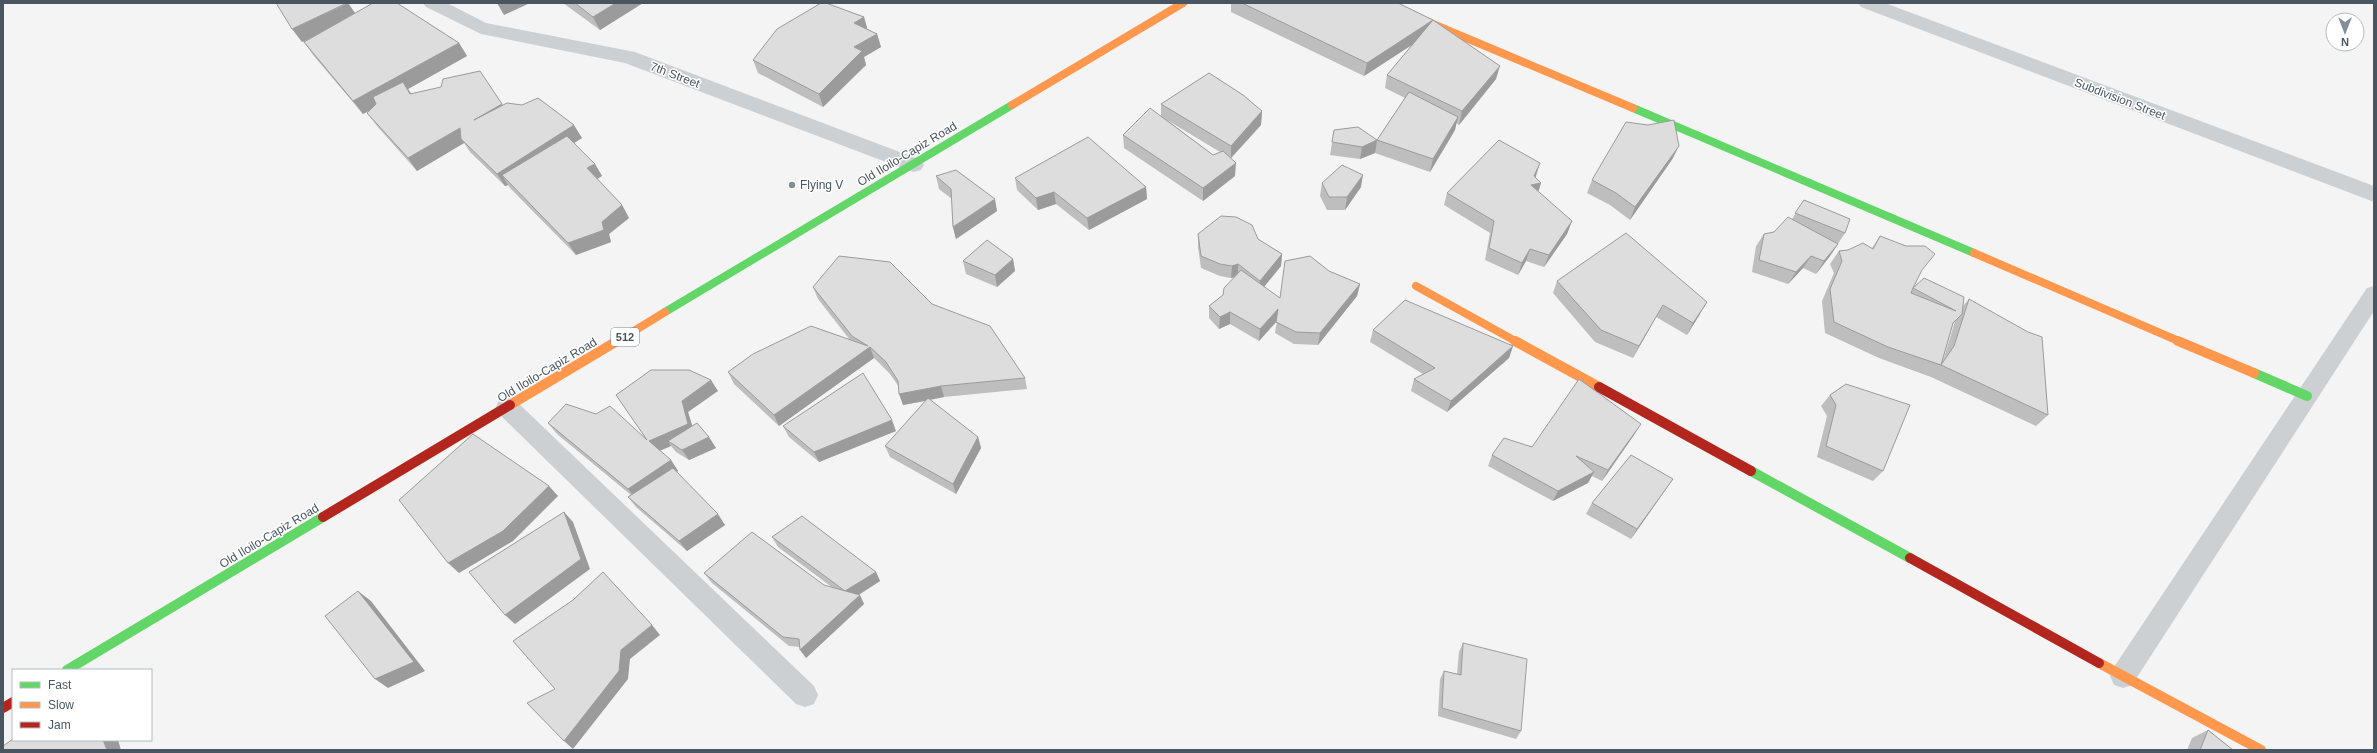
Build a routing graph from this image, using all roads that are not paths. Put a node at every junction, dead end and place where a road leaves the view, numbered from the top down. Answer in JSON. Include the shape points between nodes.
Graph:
{"nodes":[{"id":1,"x":432,"y":3,"type":"edge"},
{"id":2,"x":1183,"y":3,"type":"edge"},
{"id":3,"x":1383,"y":3,"type":"edge"},
{"id":4,"x":1867,"y":3,"type":"edge"},
{"id":5,"x":914,"y":164,"type":"junction"},
{"id":6,"x":2374,"y":194,"type":"edge"},
{"id":7,"x":1416,"y":286,"type":"dead end"},
{"id":8,"x":2374,"y":294,"type":"edge"},
{"id":9,"x":2307,"y":396,"type":"junction"},
{"id":10,"x":507,"y":407,"type":"junction"},
{"id":11,"x":69,"y":669,"type":"edge"},
{"id":12,"x":2123,"y":676,"type":"junction"},
{"id":13,"x":805,"y":696,"type":"dead end"},
{"id":14,"x":12,"y":703,"type":"edge"},
{"id":15,"x":3,"y":708,"type":"edge"},
{"id":16,"x":2261,"y":750,"type":"edge"}],
"edges":[{"from":1,"to":5,"type":"street","name":"7th Street","via":[[481,28],[628,57]]},
{"from":2,"to":5,"type":"street","name":"Old Iloilo-Capiz Road","number":"512"},
{"from":3,"to":9,"type":"street","via":[[1499,50]]},
{"from":4,"to":6,"type":"street","name":"Subdivision Street"},
{"from":5,"to":10,"type":"street","name":"Old Iloilo-Capiz Road","number":"512"},
{"from":7,"to":12,"type":"street"},
{"from":8,"to":9,"type":"street"},
{"from":9,"to":12,"type":"street"},
{"from":10,"to":11,"type":"street","name":"Old Iloilo-Capiz Road","number":"512"},
{"from":10,"to":13,"type":"street"},
{"from":12,"to":16,"type":"street"},
{"from":14,"to":15,"type":"street"}]}
